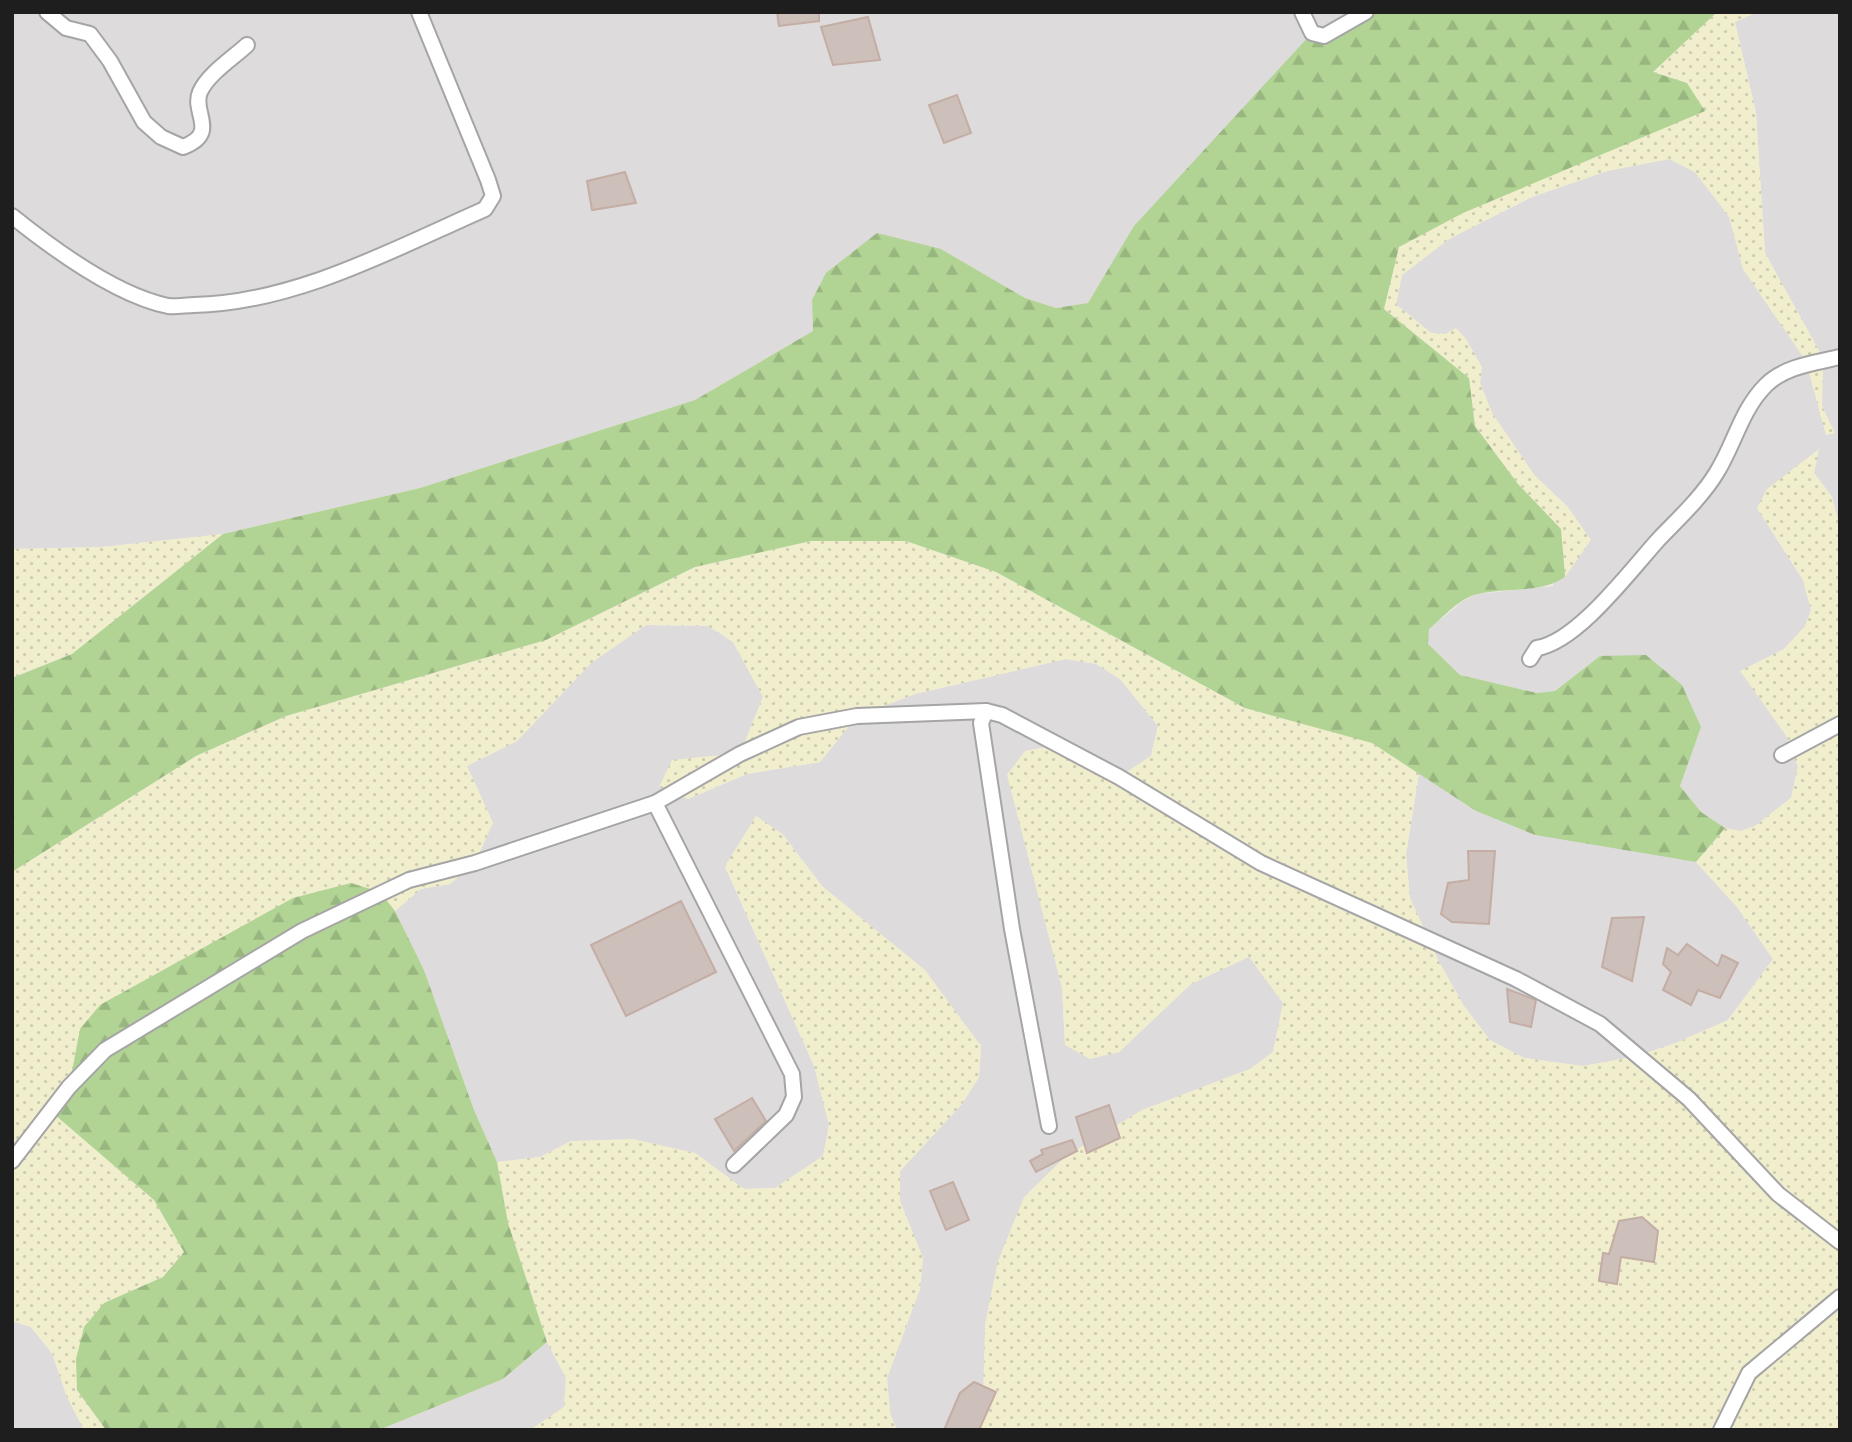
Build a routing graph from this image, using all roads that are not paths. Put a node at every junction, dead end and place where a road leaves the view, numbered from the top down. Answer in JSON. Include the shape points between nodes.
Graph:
{"nodes":[{"id":1,"x":47,"y":12,"type":"edge"},
{"id":2,"x":419,"y":12,"type":"edge"},
{"id":3,"x":1302,"y":12,"type":"edge"},
{"id":4,"x":1366,"y":12,"type":"edge"},
{"id":5,"x":247,"y":44,"type":"dead end"},
{"id":6,"x":12,"y":216,"type":"edge"},
{"id":7,"x":1840,"y":357,"type":"edge"},
{"id":8,"x":1530,"y":659,"type":"dead end"},
{"id":9,"x":985,"y":711,"type":"junction"},
{"id":10,"x":1840,"y":724,"type":"edge"},
{"id":11,"x":1782,"y":755,"type":"dead end"},
{"id":12,"x":655,"y":803,"type":"junction"},
{"id":13,"x":1049,"y":1126,"type":"dead end"},
{"id":14,"x":12,"y":1161,"type":"edge"},
{"id":15,"x":734,"y":1165,"type":"dead end"},
{"id":16,"x":1840,"y":1242,"type":"edge"},
{"id":17,"x":1840,"y":1297,"type":"edge"},
{"id":18,"x":1721,"y":1430,"type":"edge"}],
"edges":[{"from":1,"to":5,"type":"street","via":[[66,29],[90,34],[144,122],[183,147],[200,134],[200,90]]},
{"from":2,"to":6,"type":"street","via":[[491,188],[493,196],[485,209],[305,284],[221,305],[182,306],[168,306],[123,288]]},
{"from":3,"to":4,"type":"street","via":[[1312,33],[1324,36]]},
{"from":7,"to":8,"type":"street","via":[[1790,369],[1767,384],[1740,419],[1717,472],[1693,503],[1605,601],[1567,633],[1536,648]]},
{"from":9,"to":12,"type":"street","via":[[857,716],[799,727],[740,754]]},
{"from":9,"to":13,"type":"street","via":[[981,723],[1012,929]]},
{"from":9,"to":16,"type":"street","via":[[1002,715],[1119,777],[1261,863],[1516,979],[1600,1024],[1689,1099],[1778,1194]]},
{"from":10,"to":11,"type":"street"},
{"from":12,"to":14,"type":"street","via":[[409,880],[302,931],[105,1050],[69,1087]]},
{"from":12,"to":15,"type":"street","via":[[792,1074],[794,1097],[786,1115]]},
{"from":17,"to":18,"type":"street","via":[[1749,1373]]}]}
